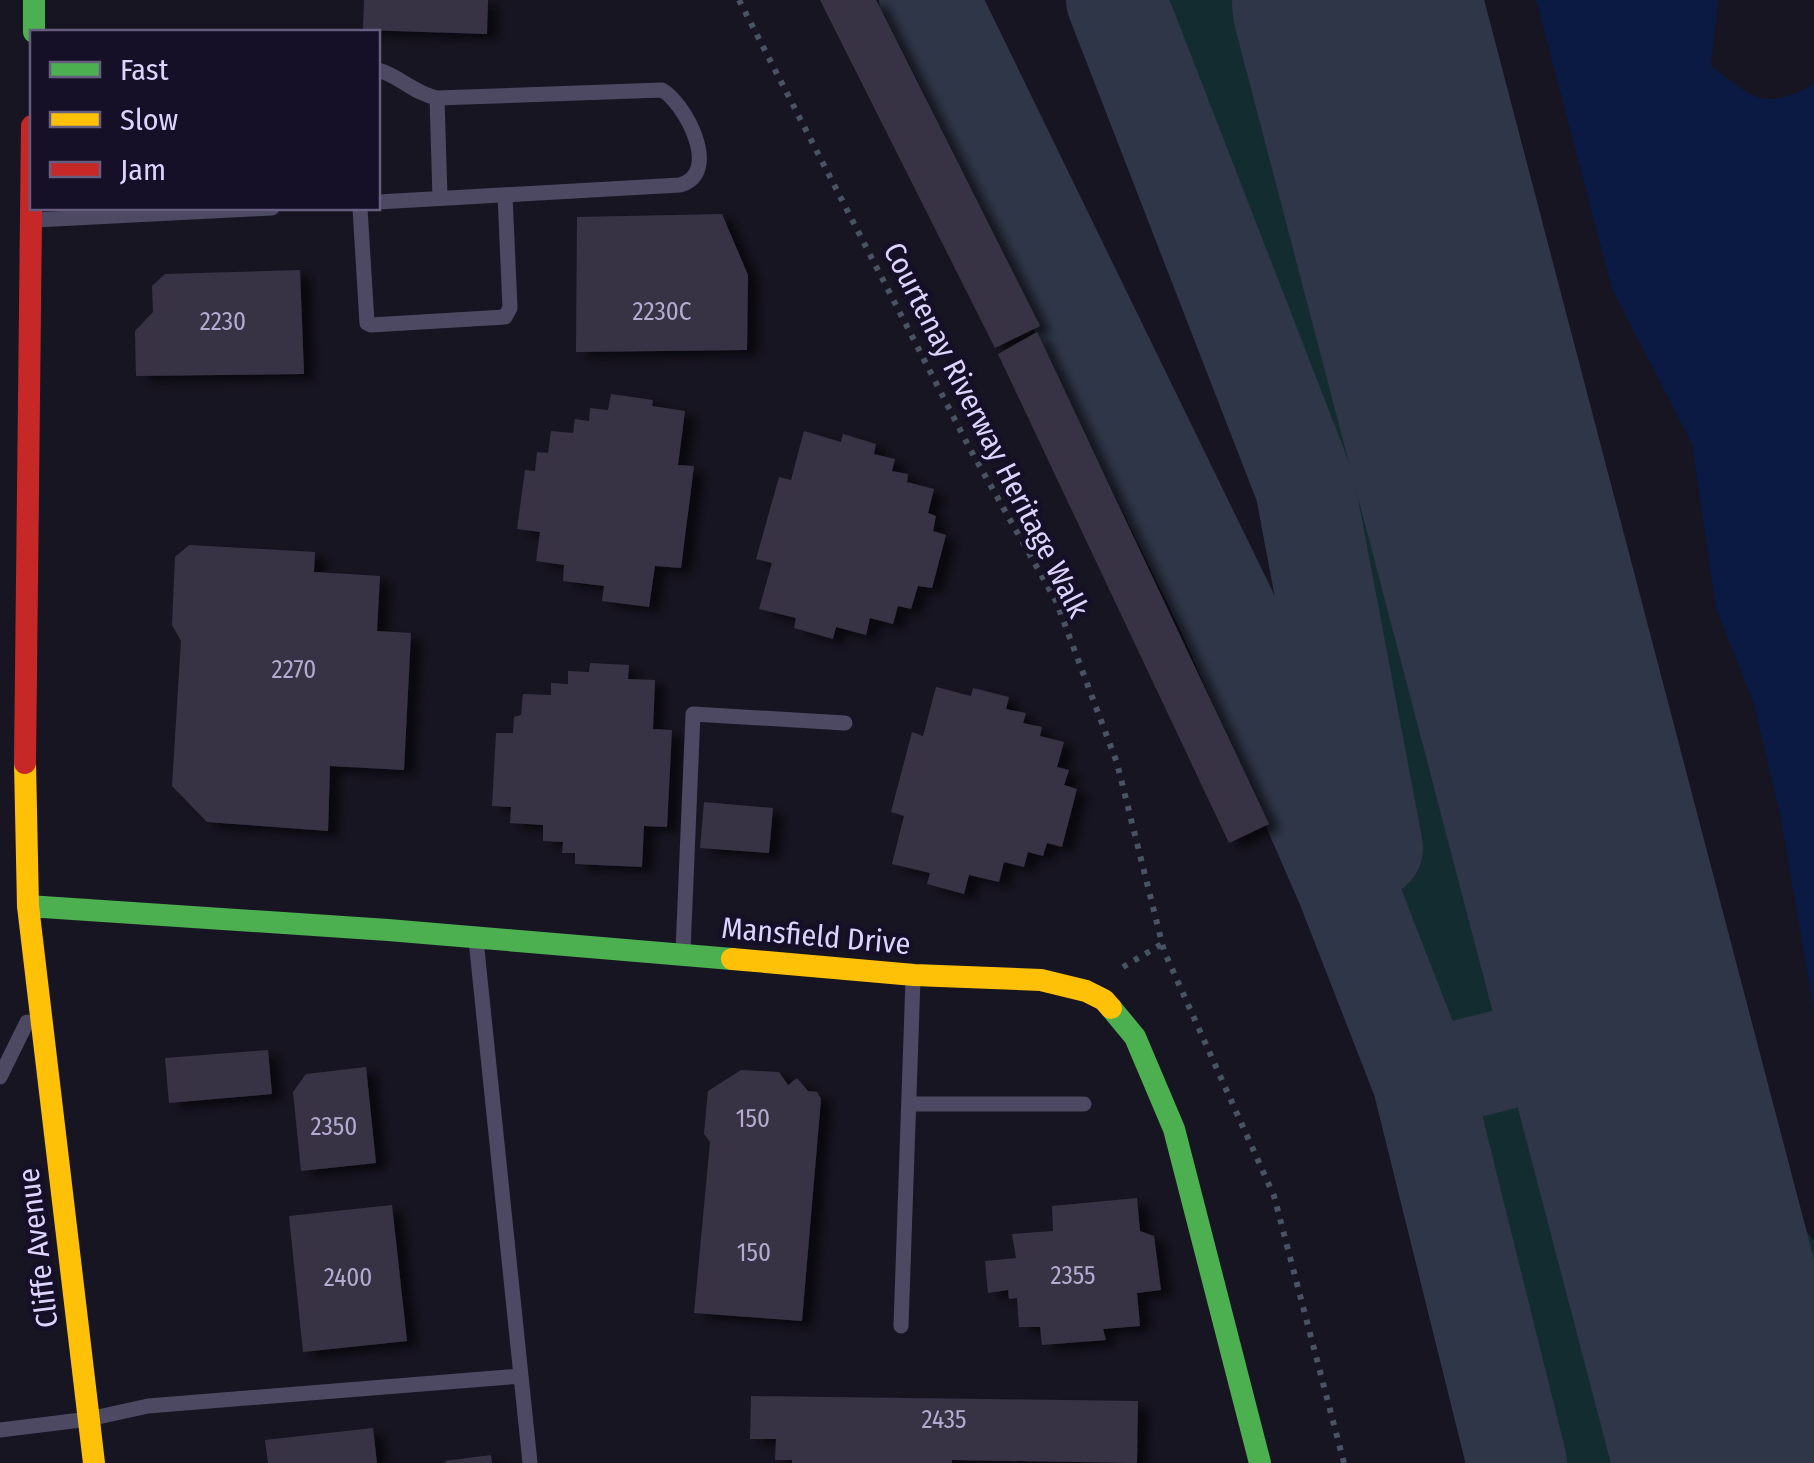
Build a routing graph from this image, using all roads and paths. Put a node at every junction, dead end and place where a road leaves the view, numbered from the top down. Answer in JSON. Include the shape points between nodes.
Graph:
{"nodes":[{"id":1,"x":34,"y":0,"type":"edge"},
{"id":2,"x":739,"y":0,"type":"edge"},
{"id":3,"x":34,"y":30,"type":"edge"},
{"id":4,"x":380,"y":71,"type":"edge"},
{"id":5,"x":436,"y":98,"type":"junction"},
{"id":6,"x":505,"y":195,"type":"junction"},
{"id":7,"x":440,"y":198,"type":"junction"},
{"id":8,"x":380,"y":202,"type":"edge"},
{"id":9,"x":31,"y":210,"type":"edge"},
{"id":10,"x":171,"y":210,"type":"edge"},
{"id":11,"x":360,"y":210,"type":"edge"},
{"id":12,"x":31,"y":220,"type":"junction"},
{"id":13,"x":846,"y":723,"type":"dead end"},
{"id":14,"x":28,"y":906,"type":"junction"},
{"id":15,"x":476,"y":937,"type":"junction"},
{"id":16,"x":1162,"y":944,"type":"junction"},
{"id":17,"x":682,"y":955,"type":"junction"},
{"id":18,"x":1118,"y":970,"type":"dead end"},
{"id":19,"x":914,"y":975,"type":"junction"},
{"id":20,"x":38,"y":1000,"type":"junction"},
{"id":21,"x":0,"y":1077,"type":"edge"},
{"id":22,"x":909,"y":1104,"type":"junction"},
{"id":23,"x":1084,"y":1104,"type":"dead end"},
{"id":24,"x":902,"y":1326,"type":"dead end"},
{"id":25,"x":521,"y":1376,"type":"junction"},
{"id":26,"x":89,"y":1418,"type":"junction"},
{"id":27,"x":0,"y":1430,"type":"edge"},
{"id":28,"x":94,"y":1463,"type":"edge"},
{"id":29,"x":530,"y":1463,"type":"edge"},
{"id":30,"x":1260,"y":1463,"type":"edge"},
{"id":31,"x":1344,"y":1463,"type":"edge"}],
"edges":[{"from":1,"to":3,"type":"street"},
{"from":2,"to":16,"type":"path","name":"Courtenay Riverway Heritage Walk","via":[[1056,602],[1117,763]]},
{"from":4,"to":5,"type":"lane"},
{"from":5,"to":6,"type":"lane","via":[[662,90],[675,101],[701,151],[698,170],[680,185]]},
{"from":5,"to":7,"type":"lane"},
{"from":6,"to":7,"type":"lane"},
{"from":6,"to":11,"type":"lane","via":[[505,317],[367,323]]},
{"from":7,"to":8,"type":"lane"},
{"from":9,"to":12,"type":"street","name":"Cliffe Avenue"},
{"from":10,"to":12,"type":"lane"},
{"from":12,"to":14,"type":"street","name":"Cliffe Avenue","via":[[18,740]]},
{"from":13,"to":17,"type":"lane","via":[[694,714]]},
{"from":14,"to":15,"type":"street","name":"Mansfield Drive"},
{"from":14,"to":20,"type":"street","name":"Cliffe Avenue"},
{"from":15,"to":17,"type":"street","name":"Mansfield Drive"},
{"from":15,"to":25,"type":"lane"},
{"from":16,"to":18,"type":"path"},
{"from":16,"to":31,"type":"path","name":"Courtenay Riverway Heritage Walk","via":[[1274,1196]]},
{"from":17,"to":19,"type":"street","name":"Mansfield Drive"},
{"from":19,"to":22,"type":"lane"},
{"from":19,"to":30,"type":"street","name":"Mansfield Drive","via":[[1062,983],[1104,1000],[1128,1028],[1174,1129]]},
{"from":20,"to":21,"type":"lane"},
{"from":20,"to":26,"type":"street","name":"Cliffe Avenue"},
{"from":22,"to":23,"type":"lane"},
{"from":22,"to":24,"type":"lane"},
{"from":25,"to":26,"type":"lane","via":[[148,1406]]},
{"from":25,"to":29,"type":"lane"},
{"from":26,"to":27,"type":"lane"},
{"from":26,"to":28,"type":"street","name":"Cliffe Avenue"}]}
